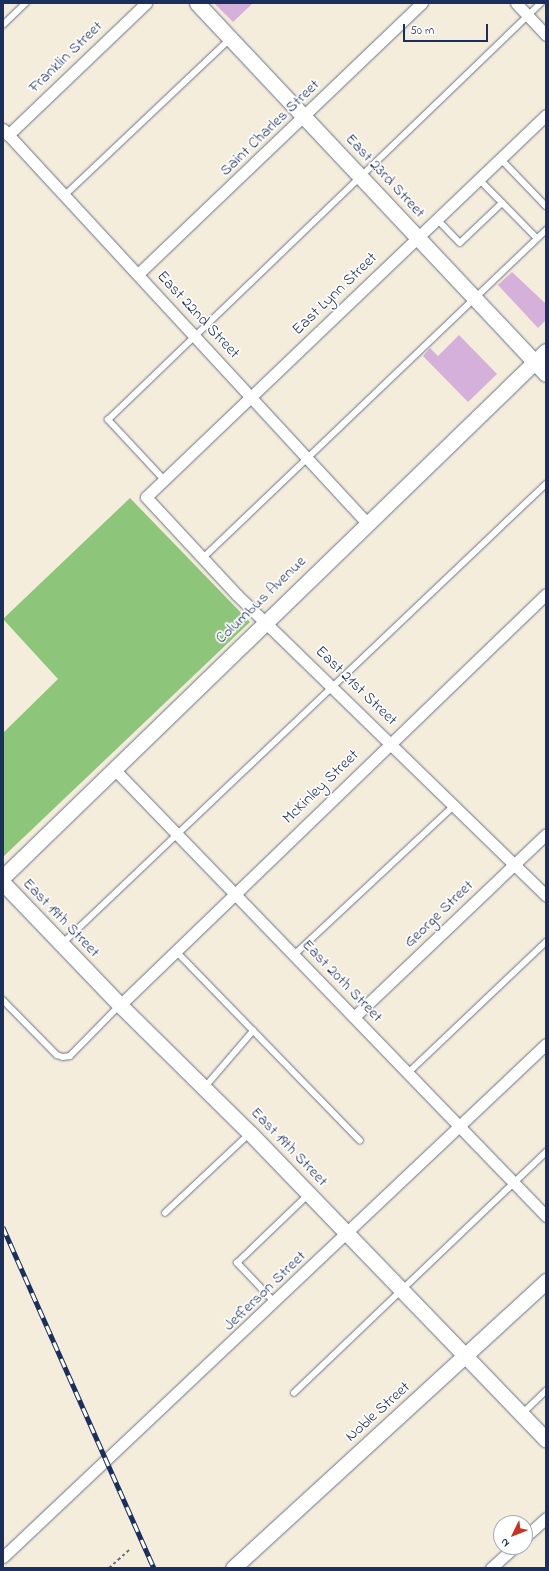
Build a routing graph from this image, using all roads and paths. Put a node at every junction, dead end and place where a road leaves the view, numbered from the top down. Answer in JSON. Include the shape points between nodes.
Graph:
{"nodes":[{"id":1,"x":26,"y":3,"type":"edge"},
{"id":2,"x":146,"y":3,"type":"edge"},
{"id":3,"x":197,"y":3,"type":"edge"},
{"id":4,"x":422,"y":3,"type":"edge"},
{"id":5,"x":516,"y":3,"type":"edge"},
{"id":6,"x":541,"y":3,"type":"edge"},
{"id":7,"x":528,"y":15,"type":"junction"},
{"id":8,"x":3,"y":25,"type":"edge"},
{"id":9,"x":546,"y":35,"type":"edge"},
{"id":10,"x":230,"y":38,"type":"junction"},
{"id":11,"x":546,"y":115,"type":"edge"},
{"id":12,"x":304,"y":117,"type":"junction"},
{"id":13,"x":6,"y":132,"type":"edge"},
{"id":14,"x":500,"y":159,"type":"junction"},
{"id":15,"x":360,"y":176,"type":"junction"},
{"id":16,"x":479,"y":179,"type":"junction"},
{"id":17,"x":65,"y":195,"type":"junction"},
{"id":18,"x":502,"y":203,"type":"junction"},
{"id":19,"x":546,"y":206,"type":"edge"},
{"id":20,"x":437,"y":219,"type":"junction"},
{"id":21,"x":546,"y":230,"type":"edge"},
{"id":22,"x":418,"y":237,"type":"junction"},
{"id":23,"x":537,"y":238,"type":"junction"},
{"id":24,"x":138,"y":274,"type":"junction"},
{"id":25,"x":475,"y":299,"type":"junction"},
{"id":26,"x":195,"y":335,"type":"junction"},
{"id":27,"x":546,"y":351,"type":"edge"},
{"id":28,"x":534,"y":362,"type":"junction"},
{"id":29,"x":546,"y":374,"type":"edge"},
{"id":30,"x":252,"y":396,"type":"junction"},
{"id":31,"x":309,"y":459,"type":"junction"},
{"id":32,"x":164,"y":480,"type":"junction"},
{"id":33,"x":546,"y":484,"type":"edge"},
{"id":34,"x":146,"y":497,"type":"joint"},
{"id":35,"x":367,"y":523,"type":"junction"},
{"id":36,"x":203,"y":558,"type":"junction"},
{"id":37,"x":546,"y":594,"type":"edge"},
{"id":38,"x":265,"y":621,"type":"junction"},
{"id":39,"x":332,"y":685,"type":"junction"},
{"id":40,"x":391,"y":742,"type":"junction"},
{"id":41,"x":114,"y":768,"type":"junction"},
{"id":42,"x":455,"y":805,"type":"junction"},
{"id":43,"x":177,"y":834,"type":"junction"},
{"id":44,"x":546,"y":834,"type":"edge"},
{"id":45,"x":514,"y":864,"type":"junction"},
{"id":46,"x":3,"y":877,"type":"edge"},
{"id":47,"x":3,"y":883,"type":"edge"},
{"id":48,"x":235,"y":893,"type":"junction"},
{"id":49,"x":546,"y":895,"type":"edge"},
{"id":50,"x":546,"y":942,"type":"edge"},
{"id":51,"x":61,"y":945,"type":"junction"},
{"id":52,"x":176,"y":951,"type":"junction"},
{"id":53,"x":294,"y":955,"type":"junction"},
{"id":54,"x":3,"y":1000,"type":"edge"},
{"id":55,"x":120,"y":1005,"type":"junction"},
{"id":56,"x":354,"y":1017,"type":"junction"},
{"id":57,"x":252,"y":1031,"type":"junction"},
{"id":58,"x":546,"y":1044,"type":"edge"},
{"id":59,"x":408,"y":1073,"type":"junction"},
{"id":60,"x":204,"y":1088,"type":"junction"},
{"id":61,"x":460,"y":1127,"type":"junction"},
{"id":62,"x":250,"y":1132,"type":"junction"},
{"id":63,"x":360,"y":1140,"type":"dead end"},
{"id":64,"x":546,"y":1152,"type":"edge"},
{"id":65,"x":514,"y":1183,"type":"junction"},
{"id":66,"x":310,"y":1194,"type":"junction"},
{"id":67,"x":165,"y":1213,"type":"dead end"},
{"id":68,"x":546,"y":1216,"type":"edge"},
{"id":69,"x":347,"y":1233,"type":"junction"},
{"id":70,"x":546,"y":1281,"type":"edge"},
{"id":71,"x":402,"y":1290,"type":"junction"},
{"id":72,"x":276,"y":1303,"type":"junction"},
{"id":73,"x":466,"y":1356,"type":"junction"},
{"id":74,"x":546,"y":1391,"type":"edge"},
{"id":75,"x":294,"y":1393,"type":"dead end"},
{"id":76,"x":522,"y":1414,"type":"junction"},
{"id":77,"x":546,"y":1440,"type":"edge"},
{"id":78,"x":546,"y":1518,"type":"edge"},
{"id":79,"x":533,"y":1530,"type":"edge"},
{"id":80,"x":129,"y":1550,"type":"dead end"},
{"id":81,"x":505,"y":1555,"type":"edge"},
{"id":82,"x":3,"y":1557,"type":"edge"},
{"id":83,"x":109,"y":1568,"type":"edge"},
{"id":84,"x":233,"y":1568,"type":"edge"},
{"id":85,"x":491,"y":1568,"type":"edge"}],
"edges":[{"from":1,"to":8,"type":"lane"},
{"from":2,"to":13,"type":"street","name":"Franklin Street"},
{"from":3,"to":10,"type":"street","name":"East 23rd Street"},
{"from":4,"to":12,"type":"street","name":"Saint Charles Street"},
{"from":5,"to":7,"type":"street"},
{"from":6,"to":7,"type":"lane"},
{"from":7,"to":9,"type":"street"},
{"from":7,"to":15,"type":"lane"},
{"from":10,"to":12,"type":"street","name":"East 23rd Street"},
{"from":10,"to":17,"type":"lane"},
{"from":11,"to":14,"type":"street","name":"East Lynn Street"},
{"from":12,"to":15,"type":"street","name":"East 23rd Street"},
{"from":12,"to":24,"type":"street","name":"Saint Charles Street"},
{"from":13,"to":17,"type":"street","name":"East 22nd Street"},
{"from":14,"to":16,"type":"street","name":"East Lynn Street"},
{"from":14,"to":19,"type":"lane"},
{"from":15,"to":22,"type":"street","name":"East 23rd Street"},
{"from":15,"to":26,"type":"lane"},
{"from":16,"to":18,"type":"lane"},
{"from":16,"to":20,"type":"street","name":"East Lynn Street"},
{"from":17,"to":24,"type":"street","name":"East 22nd Street"},
{"from":18,"to":20,"type":"lane","via":[[460,243]]},
{"from":18,"to":23,"type":"lane"},
{"from":20,"to":22,"type":"street","name":"East Lynn Street"},
{"from":21,"to":23,"type":"lane"},
{"from":22,"to":25,"type":"street","name":"East 23rd Street"},
{"from":22,"to":30,"type":"street","name":"East Lynn Street"},
{"from":23,"to":25,"type":"lane"},
{"from":24,"to":26,"type":"street","name":"East 22nd Street"},
{"from":25,"to":28,"type":"street","name":"East 23rd Street"},
{"from":25,"to":31,"type":"lane"},
{"from":26,"to":30,"type":"street","name":"East 22nd Street"},
{"from":26,"to":32,"type":"lane","via":[[108,420]]},
{"from":27,"to":28,"type":"street","name":"Columbus Avenue"},
{"from":28,"to":29,"type":"street","name":"East 23rd Street"},
{"from":28,"to":35,"type":"street","name":"Columbus Avenue"},
{"from":30,"to":31,"type":"street","name":"East 22nd Street"},
{"from":30,"to":32,"type":"street","name":"East Lynn Street"},
{"from":31,"to":35,"type":"street","name":"East 22nd Street"},
{"from":31,"to":36,"type":"lane"},
{"from":32,"to":34,"type":"street","name":"East Lynn Street"},
{"from":33,"to":39,"type":"lane"},
{"from":34,"to":36,"type":"street","name":"East 21st Street"},
{"from":35,"to":38,"type":"street","name":"Columbus Avenue"},
{"from":36,"to":38,"type":"street","name":"East 21st Street"},
{"from":37,"to":40,"type":"street","name":"McKinley Street"},
{"from":38,"to":39,"type":"street","name":"East 21st Street"},
{"from":38,"to":41,"type":"street","name":"Columbus Avenue"},
{"from":39,"to":40,"type":"street","name":"East 21st Street"},
{"from":39,"to":43,"type":"lane"},
{"from":40,"to":42,"type":"street","name":"East 21st Street"},
{"from":40,"to":48,"type":"street","name":"McKinley Street"},
{"from":41,"to":43,"type":"street","name":"East 20th Street"},
{"from":41,"to":46,"type":"street","name":"Columbus Avenue"},
{"from":42,"to":45,"type":"street","name":"East 21st Street"},
{"from":42,"to":53,"type":"lane"},
{"from":43,"to":48,"type":"street","name":"East 20th Street"},
{"from":43,"to":51,"type":"lane"},
{"from":44,"to":45,"type":"street","name":"George Street"},
{"from":45,"to":49,"type":"street","name":"East 21st Street"},
{"from":45,"to":56,"type":"street","name":"George Street"},
{"from":47,"to":51,"type":"street","name":"East 19th Street"},
{"from":48,"to":52,"type":"street","name":"McKinley Street"},
{"from":48,"to":53,"type":"street","name":"East 20th Street"},
{"from":50,"to":59,"type":"lane"},
{"from":51,"to":55,"type":"street","name":"East 19th Street"},
{"from":52,"to":55,"type":"street","name":"McKinley Street"},
{"from":52,"to":57,"type":"lane"},
{"from":53,"to":56,"type":"street","name":"East 20th Street"},
{"from":54,"to":55,"type":"lane","via":[[57,1055],[64,1057],[70,1056]]},
{"from":55,"to":60,"type":"street","name":"East 19th Street"},
{"from":56,"to":59,"type":"street","name":"East 20th Street"},
{"from":57,"to":60,"type":"lane"},
{"from":57,"to":63,"type":"lane"},
{"from":58,"to":61,"type":"street","name":"Jefferson Street"},
{"from":59,"to":61,"type":"street","name":"East 20th Street"},
{"from":60,"to":62,"type":"street","name":"East 19th Street"},
{"from":61,"to":65,"type":"street","name":"East 20th Street"},
{"from":61,"to":69,"type":"street","name":"Jefferson Street"},
{"from":62,"to":66,"type":"street","name":"East 19th Street"},
{"from":62,"to":67,"type":"lane"},
{"from":64,"to":65,"type":"lane"},
{"from":65,"to":68,"type":"street","name":"East 20th Street"},
{"from":65,"to":71,"type":"lane"},
{"from":66,"to":69,"type":"street","name":"East 19th Street"},
{"from":66,"to":72,"type":"lane","via":[[237,1263]]},
{"from":69,"to":71,"type":"street","name":"East 19th Street"},
{"from":69,"to":72,"type":"street","name":"Jefferson Street"},
{"from":70,"to":73,"type":"street","name":"Noble Street"},
{"from":71,"to":73,"type":"street","name":"East 19th Street"},
{"from":71,"to":75,"type":"lane"},
{"from":72,"to":82,"type":"street","name":"Jefferson Street"},
{"from":73,"to":76,"type":"street","name":"East 19th Street"},
{"from":73,"to":84,"type":"street","name":"Noble Street"},
{"from":74,"to":76,"type":"lane"},
{"from":76,"to":77,"type":"street","name":"East 19th Street"},
{"from":78,"to":79,"type":"street"},
{"from":80,"to":83,"type":"path"},
{"from":81,"to":85,"type":"street"}]}
